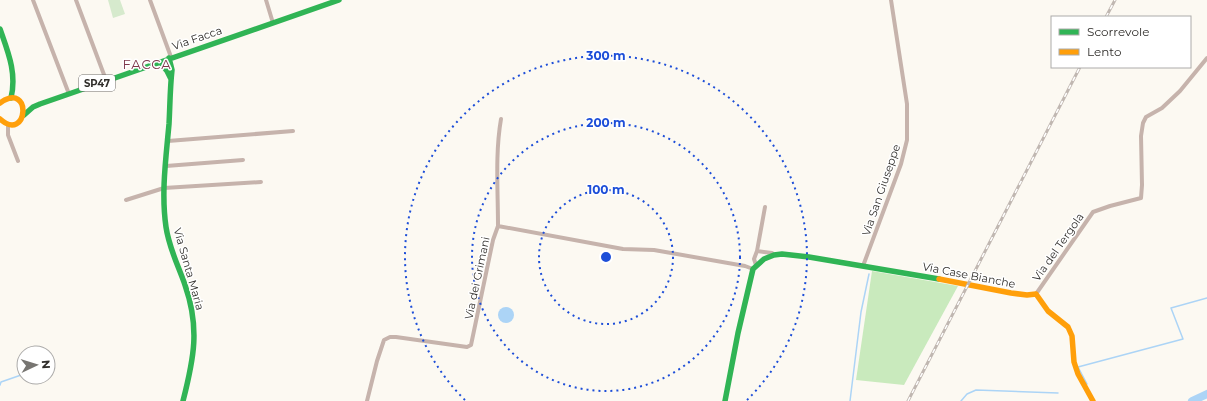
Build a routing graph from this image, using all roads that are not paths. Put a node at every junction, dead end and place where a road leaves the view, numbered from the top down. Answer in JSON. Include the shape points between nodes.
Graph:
{"nodes":[{"id":1,"x":33,"y":0,"type":"edge"},
{"id":2,"x":76,"y":0,"type":"edge"},
{"id":3,"x":156,"y":0,"type":"edge"},
{"id":4,"x":266,"y":0,"type":"edge"},
{"id":5,"x":339,"y":0,"type":"edge"},
{"id":6,"x":891,"y":0,"type":"edge"},
{"id":7,"x":150,"y":1,"type":"edge"},
{"id":8,"x":273,"y":23,"type":"junction"},
{"id":9,"x":0,"y":29,"type":"edge"},
{"id":10,"x":170,"y":58,"type":"junction"},
{"id":11,"x":1207,"y":58,"type":"edge"},
{"id":12,"x":160,"y":62,"type":"junction"},
{"id":13,"x":171,"y":79,"type":"junction"},
{"id":14,"x":106,"y":80,"type":"junction"},
{"id":15,"x":69,"y":94,"type":"junction"},
{"id":16,"x":11,"y":98,"type":"junction"},
{"id":17,"x":21,"y":102,"type":"junction"},
{"id":18,"x":0,"y":103,"type":"edge"},
{"id":19,"x":40,"y":104,"type":"junction"},
{"id":20,"x":24,"y":115,"type":"junction"},
{"id":21,"x":501,"y":119,"type":"dead end"},
{"id":22,"x":1,"y":120,"type":"edge"},
{"id":23,"x":8,"y":124,"type":"junction"},
{"id":24,"x":293,"y":131,"type":"dead end"},
{"id":25,"x":168,"y":142,"type":"junction"},
{"id":26,"x":243,"y":160,"type":"dead end"},
{"id":27,"x":18,"y":161,"type":"dead end"},
{"id":28,"x":166,"y":166,"type":"junction"},
{"id":29,"x":261,"y":182,"type":"dead end"},
{"id":30,"x":164,"y":188,"type":"junction"},
{"id":31,"x":126,"y":200,"type":"dead end"},
{"id":32,"x":765,"y":207,"type":"dead end"},
{"id":33,"x":498,"y":226,"type":"junction"},
{"id":34,"x":757,"y":251,"type":"junction"},
{"id":35,"x":774,"y":254,"type":"junction"},
{"id":36,"x":864,"y":266,"type":"junction"},
{"id":37,"x":754,"y":267,"type":"junction"},
{"id":38,"x":1036,"y":294,"type":"junction"},
{"id":39,"x":184,"y":401,"type":"edge"},
{"id":40,"x":368,"y":401,"type":"edge"},
{"id":41,"x":725,"y":401,"type":"edge"},
{"id":42,"x":1093,"y":401,"type":"edge"}],
"edges":[{"from":1,"to":15,"type":"street"},
{"from":2,"to":14,"type":"street"},
{"from":3,"to":7,"type":"street"},
{"from":4,"to":8,"type":"street"},
{"from":5,"to":8,"type":"main road","name":"Via Facca","number":"SP47"},
{"from":6,"to":36,"type":"street","name":"Via San Giuseppe","via":[[907,104],[907,140],[899,171]]},
{"from":7,"to":10,"type":"street"},
{"from":8,"to":10,"type":"main road","name":"Via Facca","number":"SP47"},
{"from":9,"to":16,"type":"main road","via":[[13,66],[15,82]]},
{"from":10,"to":12,"type":"main road","name":"Via Facca","number":"SP47"},
{"from":10,"to":13,"type":"main road","name":"Via Santa Maria"},
{"from":11,"to":38,"type":"street","name":"Via del Tergola","via":[[1180,91],[1162,108],[1146,117],[1142,123],[1141,198],[1093,212]]},
{"from":12,"to":13,"type":"main road"},
{"from":12,"to":14,"type":"main road","name":"Via Facca","number":"SP47"},
{"from":13,"to":25,"type":"main road","name":"Via Santa Maria"},
{"from":14,"to":15,"type":"main road","name":"Via Facca","number":"SP47"},
{"from":15,"to":19,"type":"main road","name":"Via Facca","number":"SP47"},
{"from":16,"to":17,"type":"main road","number":"SP47"},
{"from":16,"to":18,"type":"main road"},
{"from":17,"to":19,"type":"main road","name":"Via Facca","number":"SP47"},
{"from":17,"to":20,"type":"main road"},
{"from":19,"to":20,"type":"main road","name":"Via Facca","number":"SP47"},
{"from":20,"to":23,"type":"main road","number":"SP47","via":[[17,123]]},
{"from":21,"to":33,"type":"street","via":[[498,135]]},
{"from":22,"to":23,"type":"main road"},
{"from":23,"to":27,"type":"street","via":[[8,135]]},
{"from":24,"to":25,"type":"street"},
{"from":25,"to":28,"type":"main road","name":"Via Santa Maria"},
{"from":26,"to":28,"type":"street"},
{"from":28,"to":30,"type":"main road","name":"Via Santa Maria"},
{"from":29,"to":30,"type":"street"},
{"from":30,"to":31,"type":"street"},
{"from":30,"to":39,"type":"main road","name":"Via Santa Maria","via":[[170,248],[184,281],[193,315],[195,339]]},
{"from":32,"to":34,"type":"street"},
{"from":33,"to":37,"type":"street","name":"Via dei Grimani","via":[[623,249],[654,250]]},
{"from":33,"to":40,"type":"street","name":"Via dei Grimani","via":[[471,345],[467,347],[396,337],[384,340]]},
{"from":34,"to":35,"type":"street","name":"Via Case Bianche"},
{"from":34,"to":37,"type":"street"},
{"from":35,"to":36,"type":"main road","name":"Via Case Bianche"},
{"from":35,"to":37,"type":"main road"},
{"from":36,"to":38,"type":"main road","name":"Via Case Bianche","via":[[1011,293]]},
{"from":37,"to":41,"type":"main road"},
{"from":38,"to":42,"type":"main road","via":[[1048,311],[1068,327],[1072,336],[1076,368]]}]}
